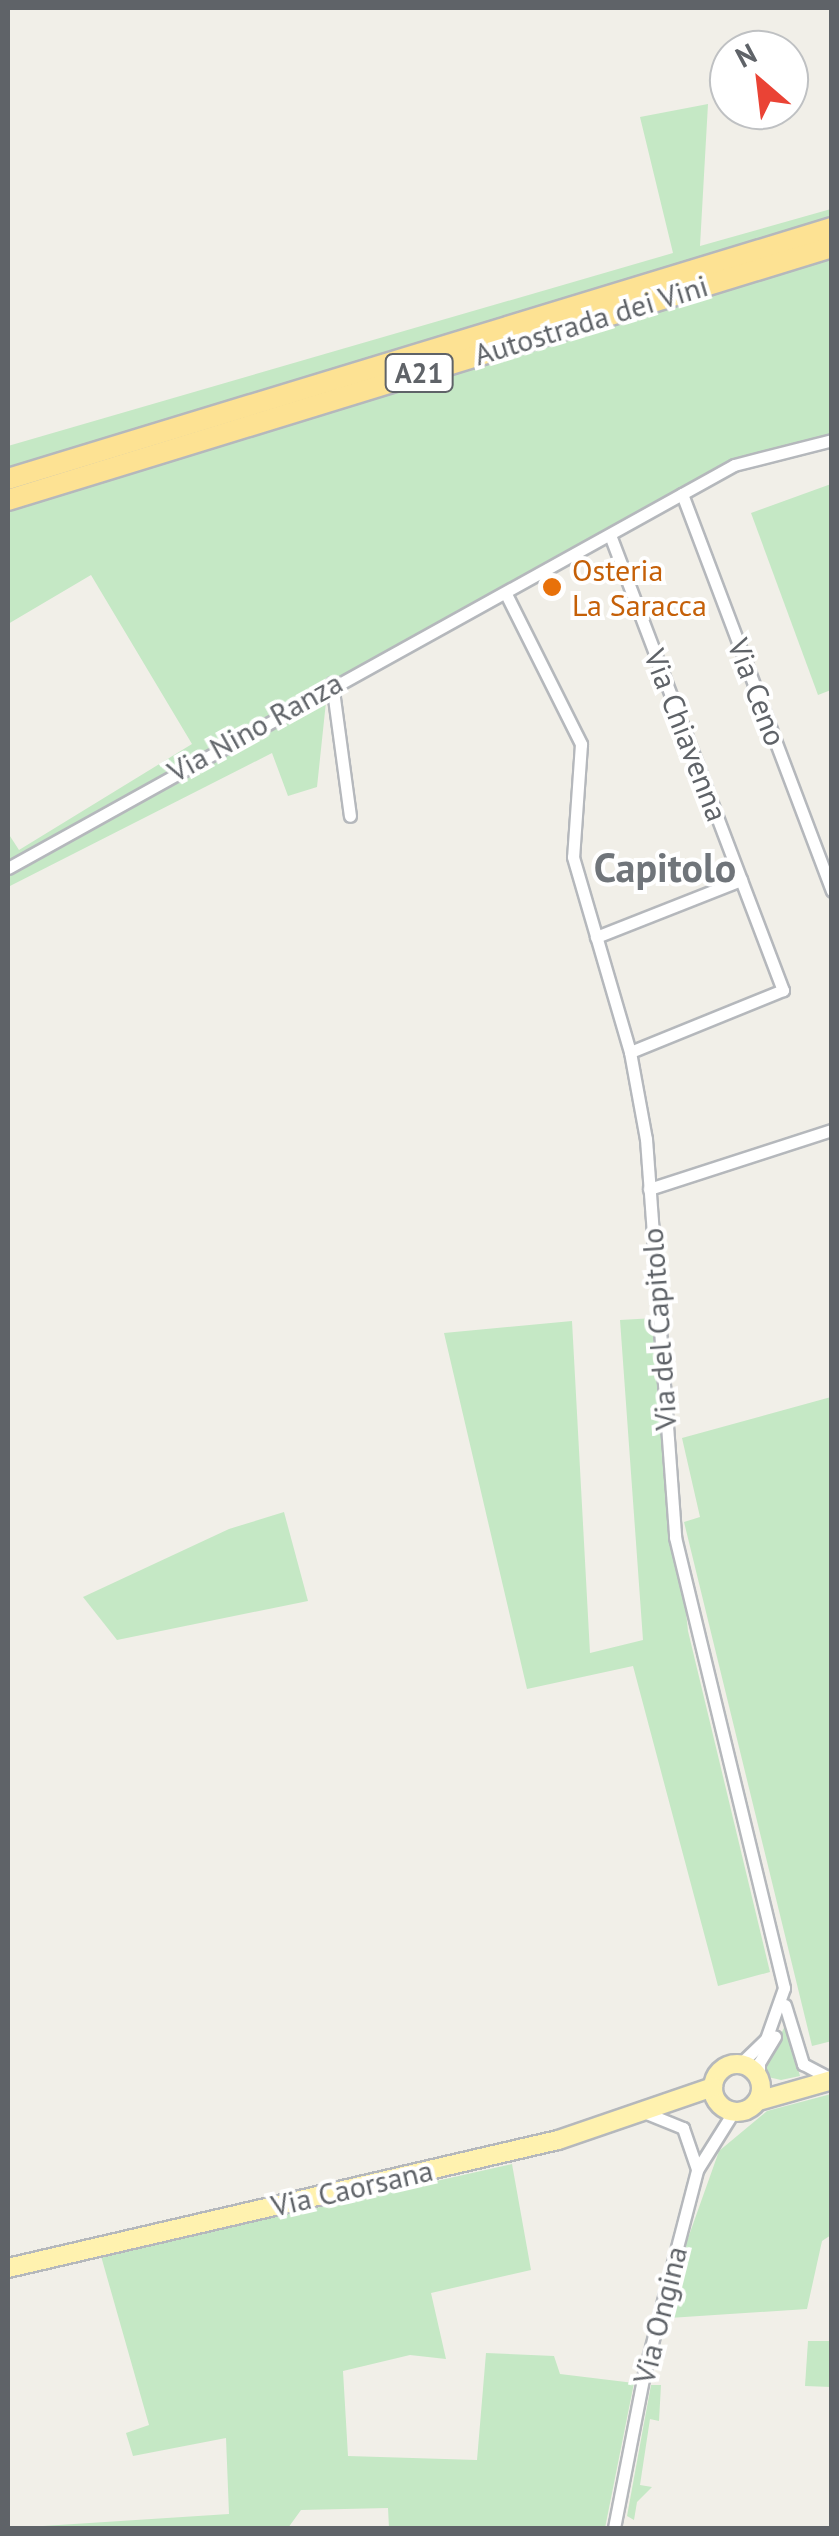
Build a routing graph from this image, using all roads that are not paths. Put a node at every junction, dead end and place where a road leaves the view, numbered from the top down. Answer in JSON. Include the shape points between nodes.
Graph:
{"nodes":[{"id":1,"x":832,"y":228,"type":"edge"},
{"id":2,"x":832,"y":248,"type":"edge"},
{"id":3,"x":832,"y":440,"type":"edge"},
{"id":4,"x":8,"y":479,"type":"edge"},
{"id":5,"x":682,"y":494,"type":"junction"},
{"id":6,"x":8,"y":500,"type":"edge"},
{"id":7,"x":610,"y":535,"type":"junction"},
{"id":8,"x":506,"y":594,"type":"junction"},
{"id":9,"x":332,"y":682,"type":"junction"},
{"id":10,"x":350,"y":816,"type":"dead end"},
{"id":11,"x":8,"y":868,"type":"edge"},
{"id":12,"x":741,"y":880,"type":"junction"},
{"id":13,"x":832,"y":891,"type":"edge"},
{"id":14,"x":596,"y":936,"type":"junction"},
{"id":15,"x":630,"y":1052,"type":"junction"},
{"id":16,"x":832,"y":1130,"type":"edge"},
{"id":17,"x":648,"y":1190,"type":"junction"},
{"id":18,"x":783,"y":2011,"type":"junction"},
{"id":19,"x":740,"y":2064,"type":"junction"},
{"id":20,"x":826,"y":2081,"type":"edge"},
{"id":21,"x":714,"y":2087,"type":"junction"},
{"id":22,"x":759,"y":2088,"type":"junction"},
{"id":23,"x":693,"y":2097,"type":"junction"},
{"id":24,"x":730,"y":2110,"type":"junction"},
{"id":25,"x":646,"y":2112,"type":"junction"},
{"id":26,"x":698,"y":2170,"type":"junction"},
{"id":27,"x":8,"y":2268,"type":"edge"},
{"id":28,"x":614,"y":2528,"type":"edge"}],
"edges":[{"from":1,"to":4,"type":"highway","name":"Autostrada dei Vini","number":"A21"},
{"from":2,"to":6,"type":"highway","name":"Autostrada dei Vini","number":"A21"},
{"from":3,"to":5,"type":"street","name":"Via Nino Ranza","via":[[734,465]]},
{"from":5,"to":7,"type":"street","name":"Via Nino Ranza"},
{"from":5,"to":13,"type":"street","name":"Via Ceno"},
{"from":7,"to":8,"type":"street","name":"Via Nino Ranza"},
{"from":7,"to":12,"type":"street","name":"Via Chiavenna"},
{"from":8,"to":9,"type":"street","name":"Via Nino Ranza"},
{"from":8,"to":14,"type":"street","name":"Via del Capitolo","via":[[577,727],[572,857]]},
{"from":9,"to":10,"type":"street"},
{"from":9,"to":11,"type":"street","name":"Via Nino Ranza"},
{"from":12,"to":14,"type":"street"},
{"from":12,"to":15,"type":"street","name":"Via Chiavenna","via":[[784,990]]},
{"from":14,"to":15,"type":"street","name":"Via del Capitolo"},
{"from":15,"to":17,"type":"street","name":"Via del Capitolo"},
{"from":16,"to":17,"type":"street"},
{"from":17,"to":18,"type":"street","name":"Via del Capitolo","via":[[674,1537]]},
{"from":18,"to":19,"type":"street","name":"Via del Capitolo"},
{"from":18,"to":20,"type":"street","via":[[808,2070]]},
{"from":18,"to":22,"type":"street","via":[[760,2063]]},
{"from":19,"to":21,"type":"main road","name":"Via Caorsana","via":[[725,2067]]},
{"from":19,"to":22,"type":"main road"},
{"from":20,"to":22,"type":"main road"},
{"from":21,"to":23,"type":"main road","name":"Via Caorsana"},
{"from":21,"to":24,"type":"main road"},
{"from":22,"to":24,"type":"main road"},
{"from":23,"to":24,"type":"main road"},
{"from":23,"to":25,"type":"main road","name":"Via Caorsana"},
{"from":24,"to":26,"type":"street","name":"Via Ongina"},
{"from":25,"to":26,"type":"street","via":[[683,2128]]},
{"from":25,"to":27,"type":"main road","name":"Via Caorsana","via":[[558,2140]]},
{"from":26,"to":28,"type":"street","name":"Via Ongina","via":[[644,2374]]}]}
